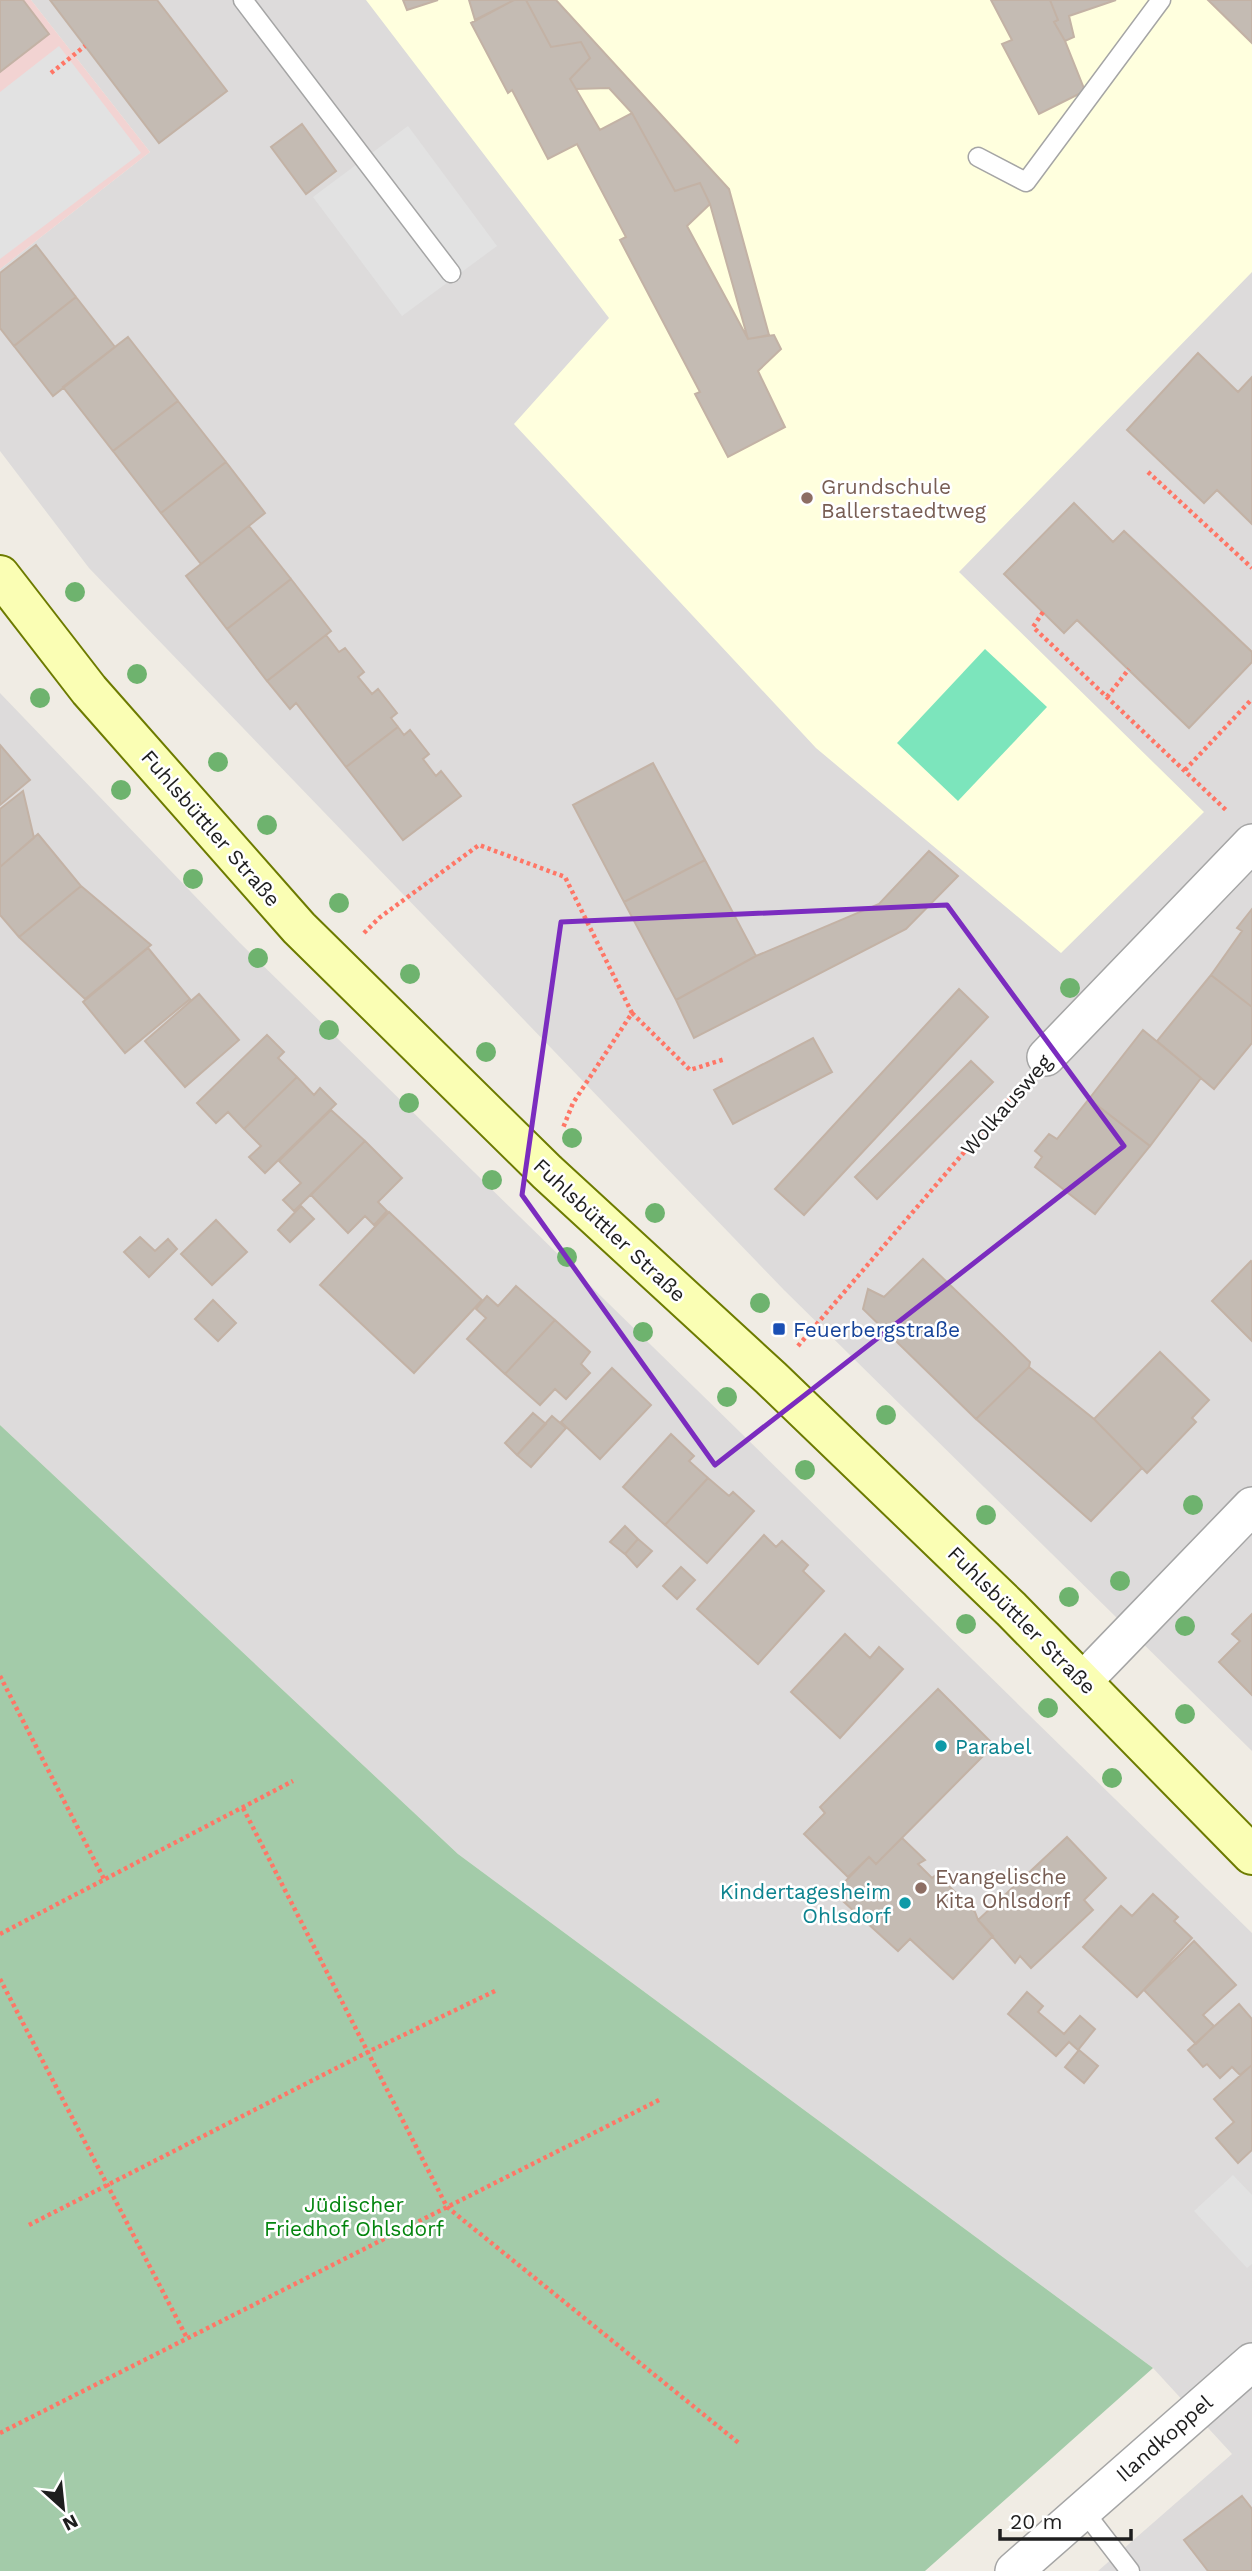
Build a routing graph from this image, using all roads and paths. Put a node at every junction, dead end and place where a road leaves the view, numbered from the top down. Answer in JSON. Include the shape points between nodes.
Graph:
{"nodes":[{"id":1,"x":243,"y":0,"type":"edge"},
{"id":2,"x":1161,"y":0,"type":"edge"},
{"id":3,"x":85,"y":46,"type":"dead end"},
{"id":4,"x":51,"y":73,"type":"dead end"},
{"id":5,"x":978,"y":157,"type":"dead end"},
{"id":6,"x":451,"y":273,"type":"dead end"},
{"id":7,"x":1147,"y":472,"type":"dead end"},
{"id":8,"x":1252,"y":568,"type":"edge"},
{"id":9,"x":0,"y":576,"type":"edge"},
{"id":10,"x":1043,"y":612,"type":"dead end"},
{"id":11,"x":1129,"y":670,"type":"dead end"},
{"id":12,"x":1107,"y":697,"type":"junction"},
{"id":13,"x":1252,"y":699,"type":"edge"},
{"id":14,"x":1185,"y":770,"type":"junction"},
{"id":15,"x":1242,"y":829,"type":"edge"},
{"id":16,"x":335,"y":965,"type":"junction"},
{"id":17,"x":632,"y":1013,"type":"junction"},
{"id":18,"x":1046,"y":1057,"type":"joint"},
{"id":19,"x":724,"y":1059,"type":"dead end"},
{"id":20,"x":547,"y":1172,"type":"junction"},
{"id":21,"x":771,"y":1378,"type":"junction"},
{"id":22,"x":1252,"y":1506,"type":"edge"},
{"id":23,"x":0,"y":1676,"type":"edge"},
{"id":24,"x":1084,"y":1680,"type":"junction"},
{"id":25,"x":293,"y":1781,"type":"dead end"},
{"id":26,"x":243,"y":1808,"type":"junction"},
{"id":27,"x":1252,"y":1855,"type":"edge"},
{"id":28,"x":104,"y":1879,"type":"junction"},
{"id":29,"x":0,"y":1934,"type":"edge"},
{"id":30,"x":0,"y":1979,"type":"edge"},
{"id":31,"x":495,"y":1991,"type":"dead end"},
{"id":32,"x":368,"y":2052,"type":"junction"},
{"id":33,"x":659,"y":2101,"type":"dead end"},
{"id":34,"x":107,"y":2185,"type":"junction"},
{"id":35,"x":447,"y":2207,"type":"junction"},
{"id":36,"x":29,"y":2225,"type":"dead end"},
{"id":37,"x":187,"y":2338,"type":"junction"},
{"id":38,"x":1252,"y":2362,"type":"edge"},
{"id":39,"x":0,"y":2433,"type":"edge"},
{"id":40,"x":740,"y":2444,"type":"dead end"},
{"id":41,"x":1083,"y":2510,"type":"junction"},
{"id":42,"x":1014,"y":2571,"type":"edge"},
{"id":43,"x":1130,"y":2571,"type":"edge"}],
"edges":[{"from":1,"to":6,"type":"lane"},
{"from":2,"to":5,"type":"lane","via":[[1026,183]]},
{"from":3,"to":4,"type":"path"},
{"from":7,"to":8,"type":"path"},
{"from":9,"to":16,"type":"main road","name":"Fuhlsbüttler Straße","via":[[89,690]]},
{"from":10,"to":12,"type":"path","via":[[1033,627]]},
{"from":11,"to":12,"type":"path"},
{"from":12,"to":14,"type":"path"},
{"from":13,"to":14,"type":"path"},
{"from":14,"to":15,"type":"path"},
{"from":15,"to":18,"type":"street","name":"Wolkausweg"},
{"from":16,"to":17,"type":"path","via":[[379,918],[480,845],[565,877]]},
{"from":16,"to":20,"type":"main road","name":"Fuhlsbüttler Straße"},
{"from":17,"to":19,"type":"path","via":[[690,1070]]},
{"from":17,"to":20,"type":"path","via":[[573,1103]]},
{"from":18,"to":21,"type":"path","name":"Wolkausweg"},
{"from":20,"to":21,"type":"main road","name":"Fuhlsbüttler Straße"},
{"from":21,"to":24,"type":"main road","name":"Fuhlsbüttler Straße"},
{"from":22,"to":24,"type":"street"},
{"from":23,"to":28,"type":"path"},
{"from":24,"to":27,"type":"main road","name":"Fuhlsbüttler Straße"},
{"from":25,"to":26,"type":"path"},
{"from":26,"to":28,"type":"path"},
{"from":26,"to":32,"type":"path"},
{"from":28,"to":29,"type":"path"},
{"from":30,"to":34,"type":"path"},
{"from":31,"to":32,"type":"path"},
{"from":32,"to":34,"type":"path"},
{"from":32,"to":35,"type":"path"},
{"from":33,"to":35,"type":"path"},
{"from":34,"to":36,"type":"path"},
{"from":34,"to":37,"type":"path"},
{"from":35,"to":37,"type":"path"},
{"from":35,"to":40,"type":"path"},
{"from":37,"to":39,"type":"path"},
{"from":38,"to":41,"type":"street","name":"Ilandkoppel"},
{"from":41,"to":42,"type":"street","name":"Ilandkoppel"},
{"from":41,"to":43,"type":"lane"}]}
